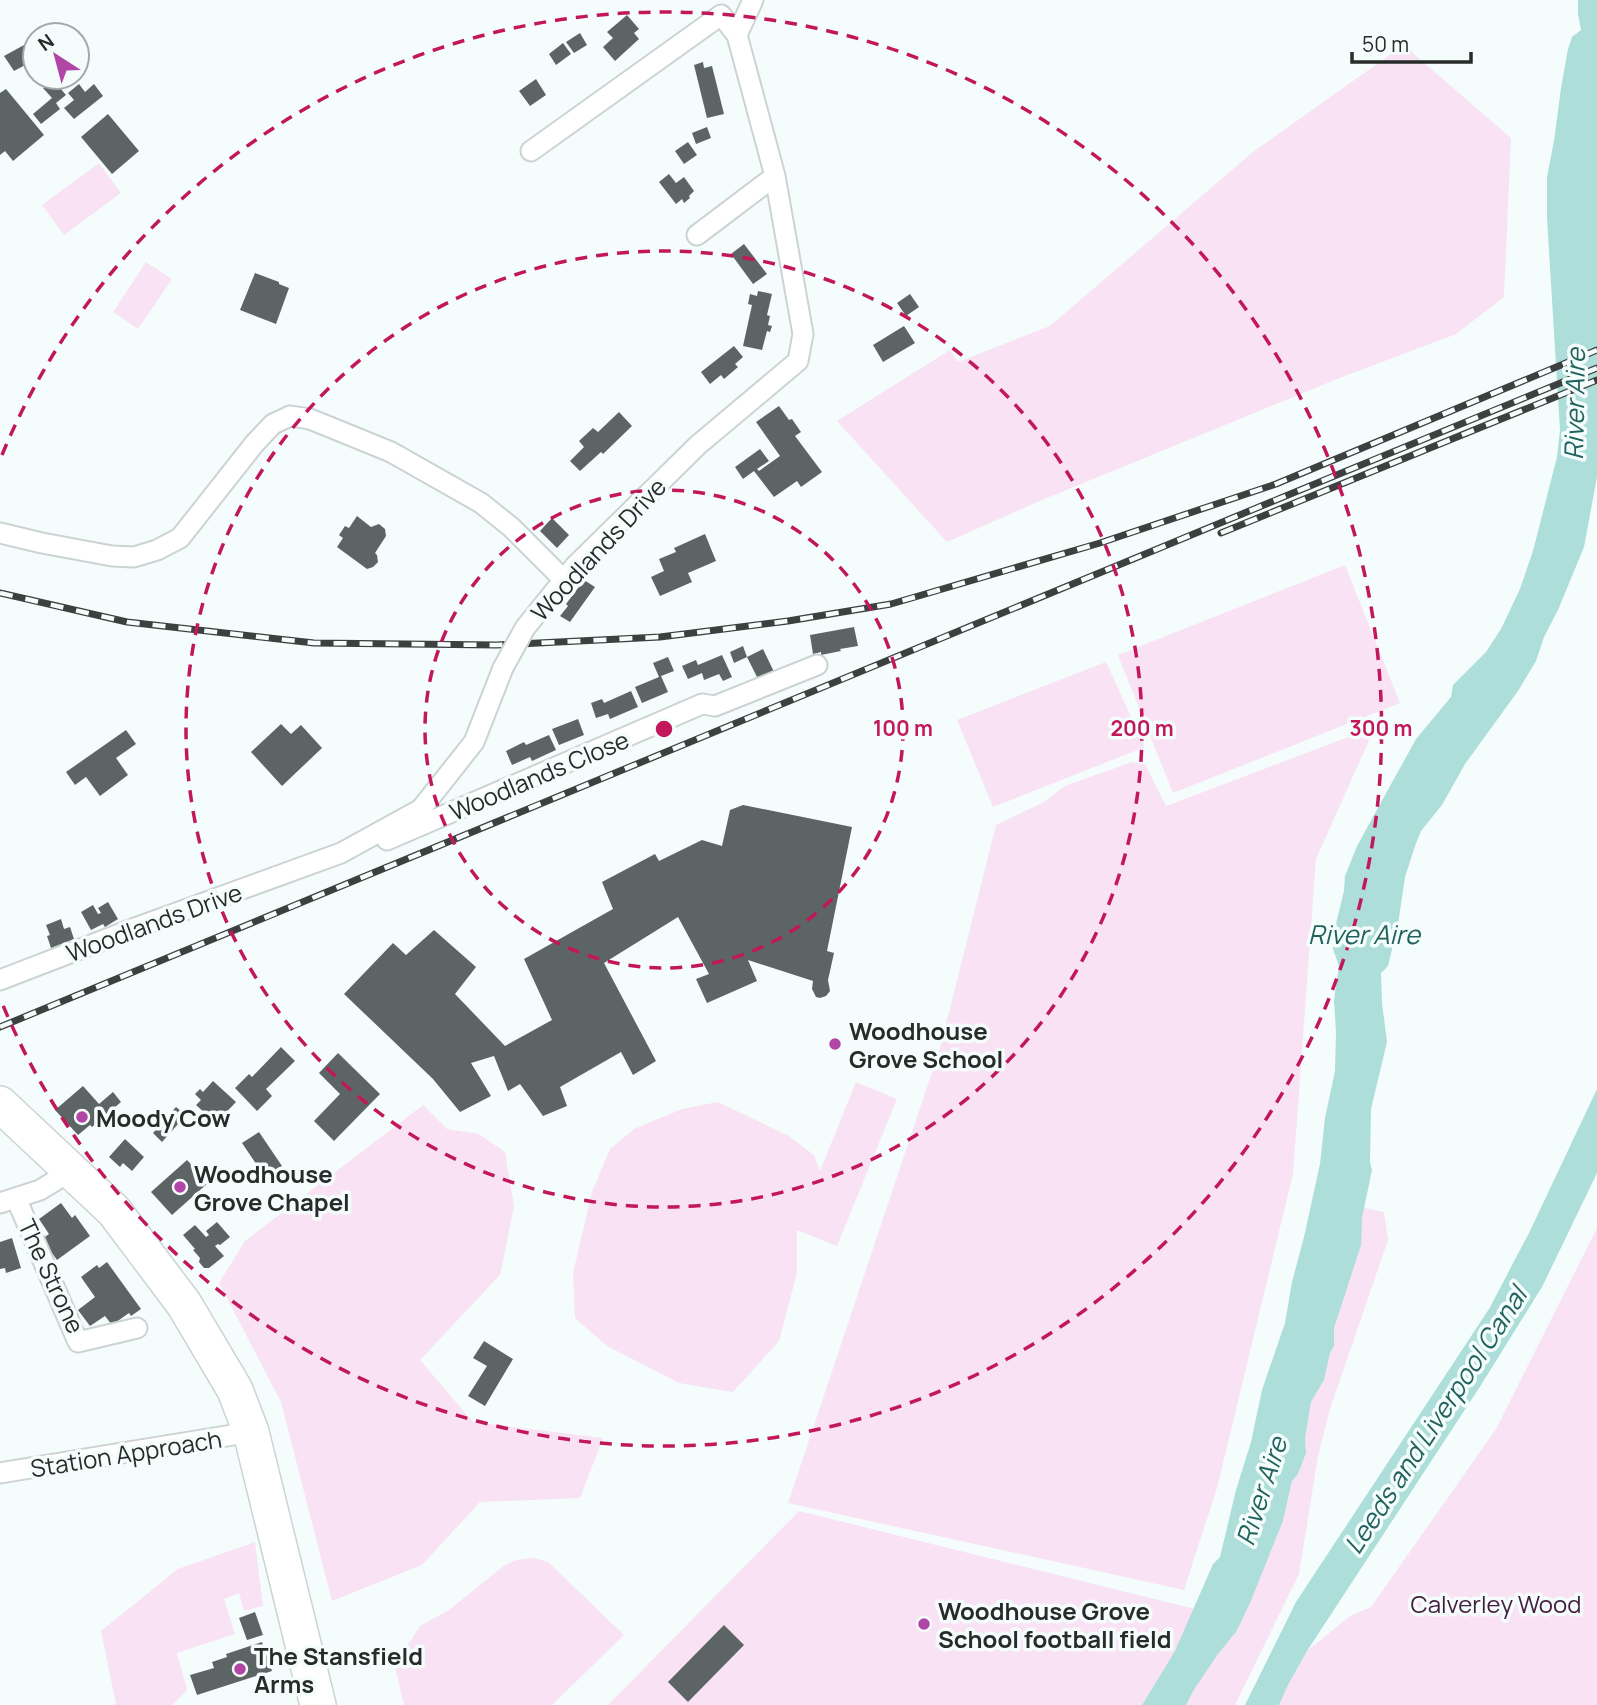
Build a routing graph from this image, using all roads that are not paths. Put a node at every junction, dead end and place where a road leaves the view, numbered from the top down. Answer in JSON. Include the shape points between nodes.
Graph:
{"nodes":[{"id":1,"x":753,"y":0,"type":"edge"},
{"id":2,"x":737,"y":35,"type":"junction"},
{"id":3,"x":531,"y":151,"type":"dead end"},
{"id":4,"x":775,"y":176,"type":"junction"},
{"id":5,"x":698,"y":235,"type":"dead end"},
{"id":6,"x":0,"y":533,"type":"edge"},
{"id":7,"x":564,"y":580,"type":"junction"},
{"id":8,"x":817,"y":665,"type":"dead end"},
{"id":9,"x":341,"y":853,"type":"junction"},
{"id":10,"x":0,"y":980,"type":"edge"},
{"id":11,"x":3,"y":1107,"type":"edge"},
{"id":12,"x":71,"y":1171,"type":"junction"},
{"id":13,"x":8,"y":1201,"type":"edge"},
{"id":14,"x":137,"y":1328,"type":"dead end"},
{"id":15,"x":251,"y":1432,"type":"junction"},
{"id":16,"x":0,"y":1473,"type":"edge"},
{"id":17,"x":318,"y":1705,"type":"edge"}],
"edges":[{"from":1,"to":2,"type":"street"},
{"from":2,"to":3,"type":"street","via":[[721,15]]},
{"from":2,"to":4,"type":"street","name":"Woodlands Drive"},
{"from":4,"to":5,"type":"street"},
{"from":4,"to":7,"type":"street","name":"Woodlands Drive","via":[[803,334],[797,361],[698,445]]},
{"from":6,"to":7,"type":"street","via":[[112,556],[134,557],[157,550],[180,538],[255,443],[273,424],[290,416],[310,419],[391,452],[481,503]]},
{"from":7,"to":9,"type":"street","name":"Woodlands Drive","bridge":true,"via":[[524,628],[474,742],[421,810]]},
{"from":8,"to":9,"type":"street","name":"Woodlands Close","via":[[715,706],[702,704],[348,857]]},
{"from":9,"to":10,"type":"street","name":"Woodlands Drive"},
{"from":11,"to":12,"type":"highway"},
{"from":12,"to":13,"type":"street","via":[[40,1190]]},
{"from":12,"to":15,"type":"highway","via":[[114,1211],[184,1304],[234,1390]]},
{"from":13,"to":14,"type":"street","name":"The Strone","via":[[78,1342]]},
{"from":15,"to":16,"type":"street","name":"Station Approach"},
{"from":15,"to":17,"type":"highway"}]}
